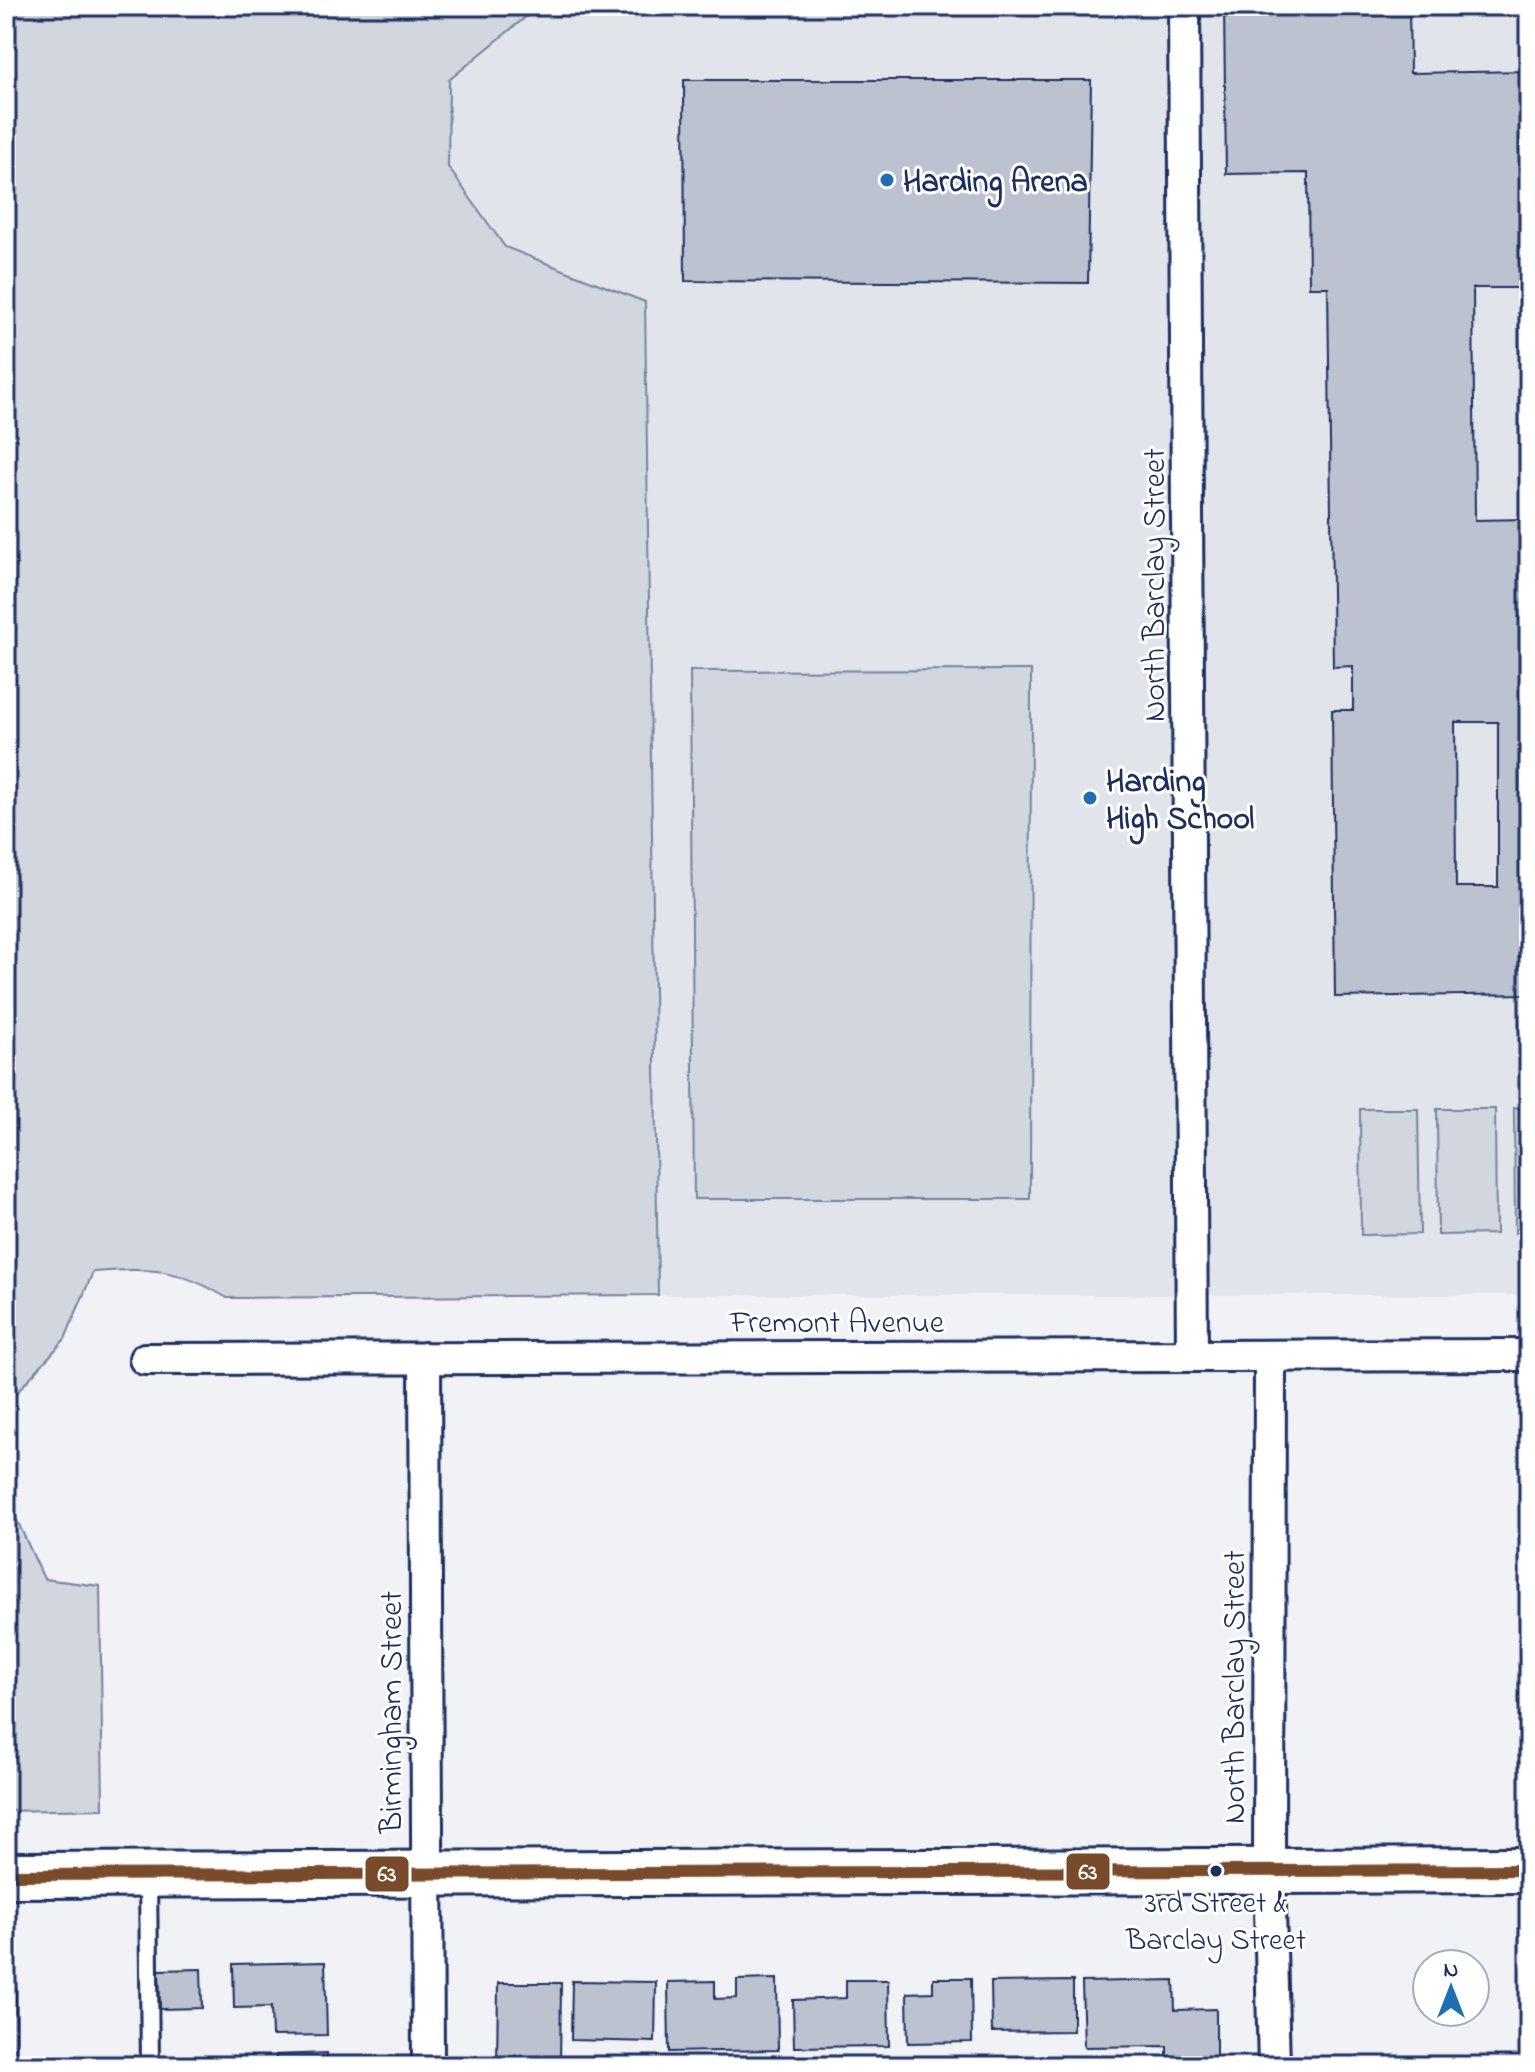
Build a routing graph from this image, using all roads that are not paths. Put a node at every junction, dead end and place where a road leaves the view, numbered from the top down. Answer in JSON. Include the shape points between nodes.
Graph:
{"nodes":[{"id":1,"x":1184,"y":6,"type":"edge"},
{"id":2,"x":1529,"y":1355,"type":"edge"},
{"id":3,"x":1192,"y":1356,"type":"junction"},
{"id":4,"x":1270,"y":1356,"type":"junction"},
{"id":5,"x":425,"y":1358,"type":"junction"},
{"id":6,"x":145,"y":1359,"type":"dead end"},
{"id":7,"x":1269,"y":1870,"type":"junction"},
{"id":8,"x":1529,"y":1870,"type":"edge"},
{"id":9,"x":426,"y":1874,"type":"junction"},
{"id":10,"x":6,"y":1875,"type":"edge"},
{"id":11,"x":148,"y":1875,"type":"junction"},
{"id":12,"x":150,"y":2066,"type":"edge"},
{"id":13,"x":428,"y":2066,"type":"edge"},
{"id":14,"x":1274,"y":2066,"type":"edge"}],
"edges":[{"from":1,"to":3,"type":"street","name":"North Barclay Street"},
{"from":2,"to":4,"type":"street","name":"Fremont Avenue"},
{"from":3,"to":4,"type":"street","name":"Fremont Avenue"},
{"from":3,"to":5,"type":"street","name":"Fremont Avenue"},
{"from":4,"to":7,"type":"street","name":"North Barclay Street"},
{"from":5,"to":6,"type":"street","name":"Fremont Avenue"},
{"from":5,"to":9,"type":"street","name":"Birmingham Street"},
{"from":7,"to":8,"type":"street"},
{"from":7,"to":9,"type":"street"},
{"from":7,"to":14,"type":"street","name":"North Barclay Street"},
{"from":9,"to":11,"type":"street"},
{"from":9,"to":13,"type":"street","name":"Birmingham Street"},
{"from":10,"to":11,"type":"street"},
{"from":11,"to":12,"type":"lane"}]}
